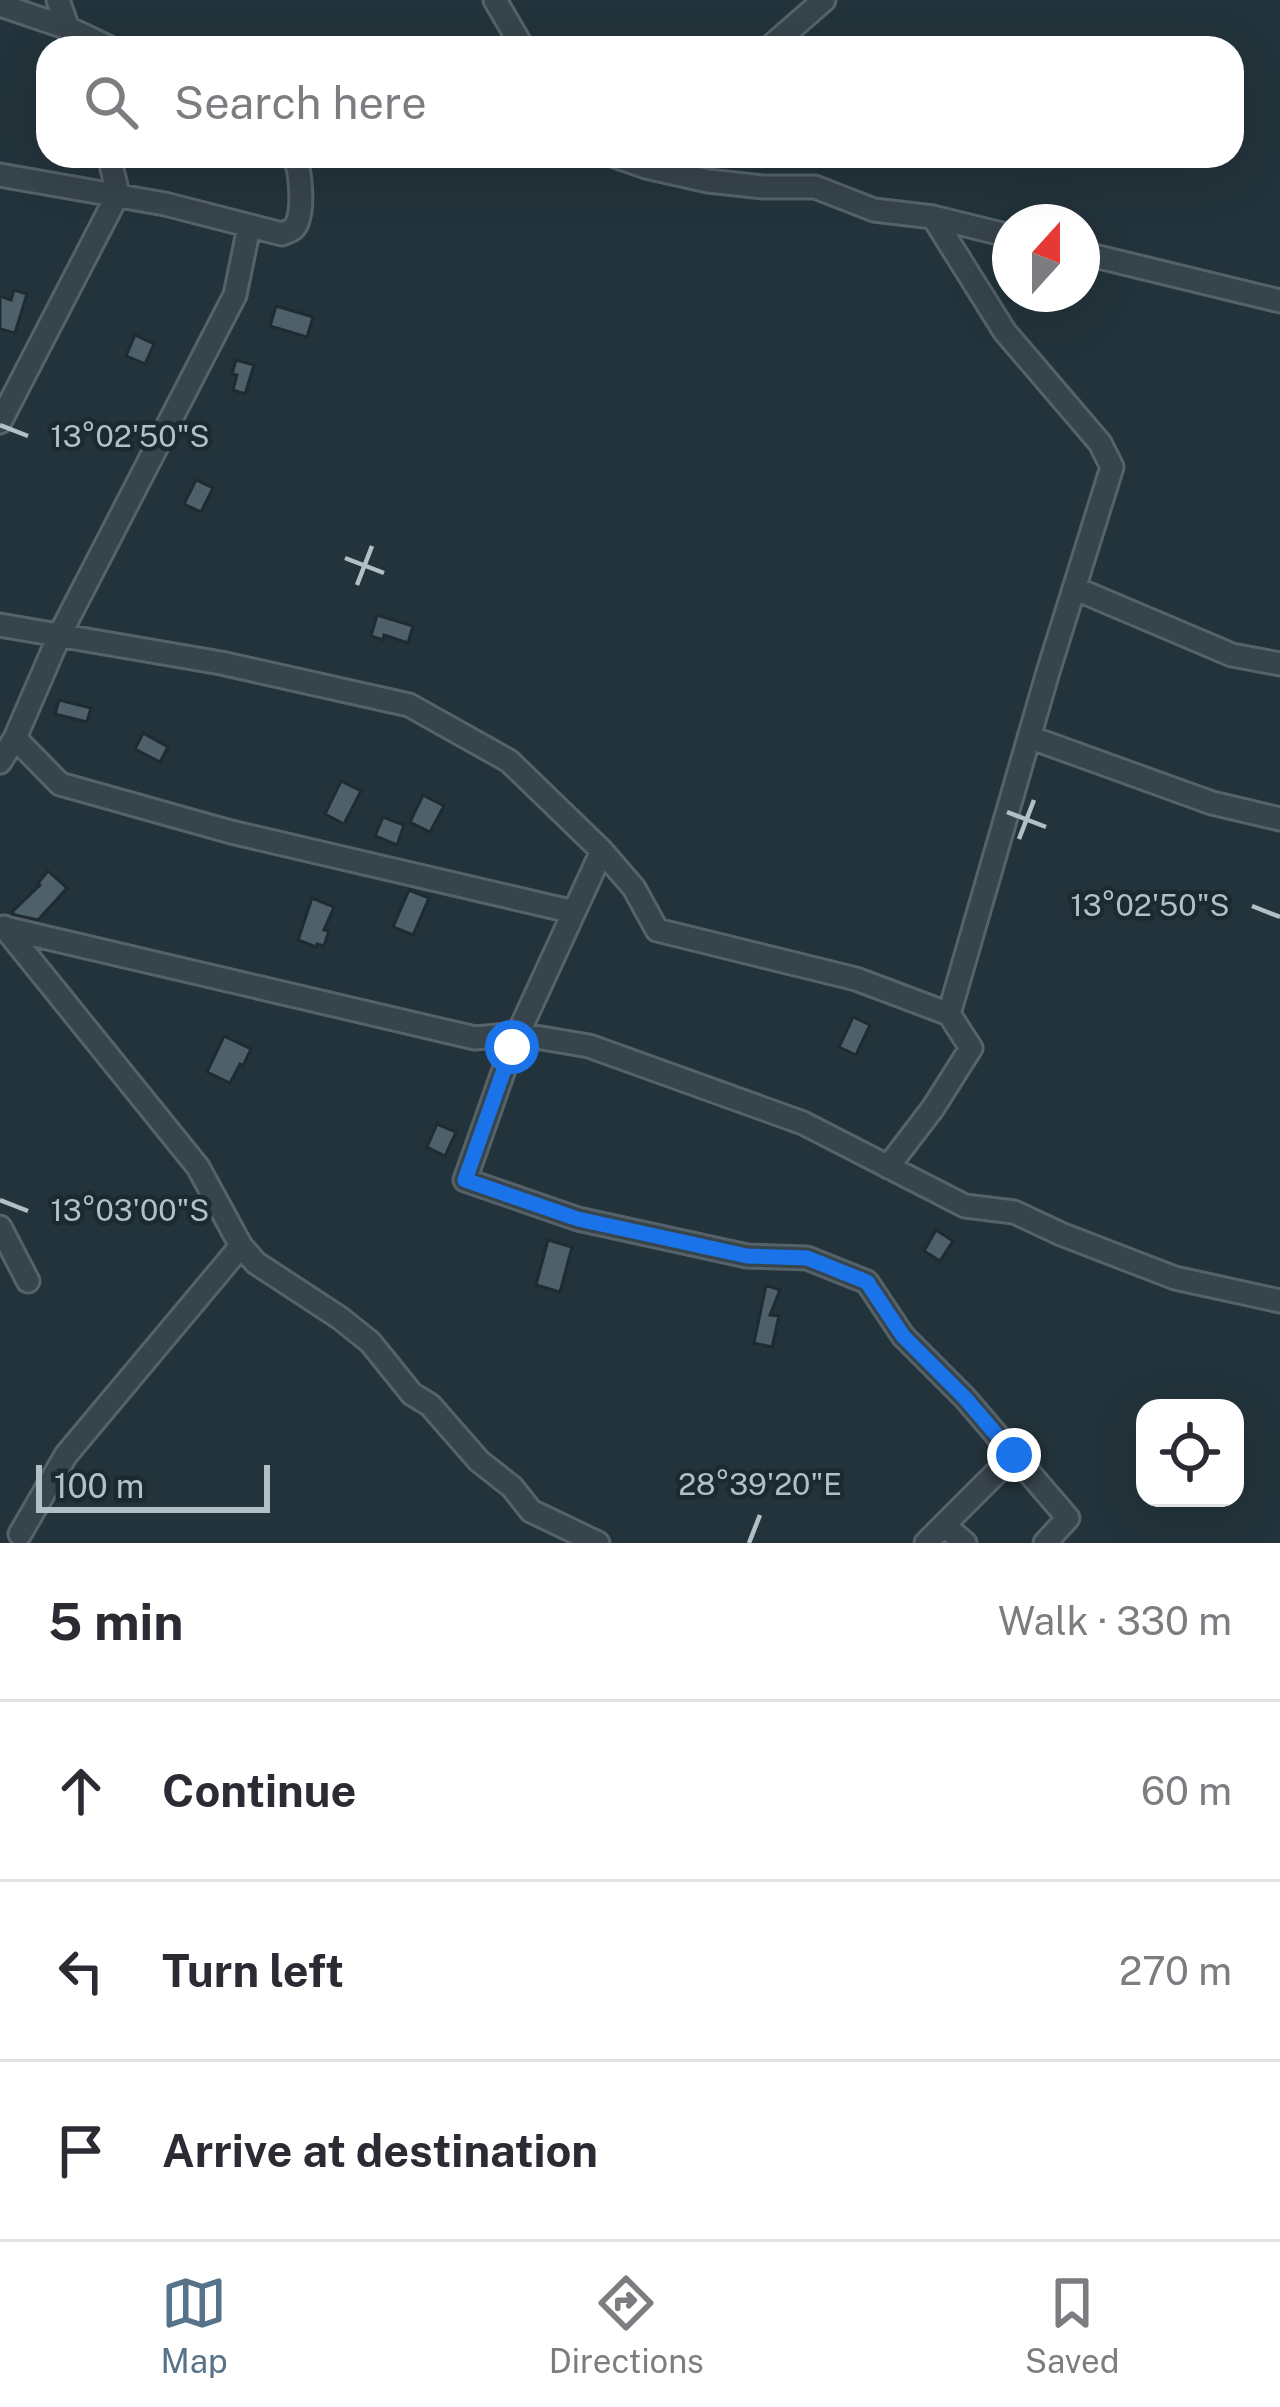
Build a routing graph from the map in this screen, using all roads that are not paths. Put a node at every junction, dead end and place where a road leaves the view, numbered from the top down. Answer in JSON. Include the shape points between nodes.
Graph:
{"nodes":[{"id":1,"x":58,"y":0,"type":"edge"},
{"id":2,"x":495,"y":0,"type":"edge"},
{"id":3,"x":824,"y":0,"type":"edge"},
{"id":4,"x":0,"y":4,"type":"edge"},
{"id":5,"x":68,"y":36,"type":"edge"},
{"id":6,"x":71,"y":36,"type":"edge"},
{"id":7,"x":516,"y":36,"type":"edge"},
{"id":8,"x":783,"y":36,"type":"edge"},
{"id":9,"x":112,"y":168,"type":"edge"},
{"id":10,"x":300,"y":168,"type":"edge"},
{"id":11,"x":679,"y":168,"type":"edge"},
{"id":12,"x":0,"y":175,"type":"edge"},
{"id":13,"x":118,"y":194,"type":"junction"},
{"id":14,"x":933,"y":217,"type":"junction"},
{"id":15,"x":249,"y":227,"type":"junction"},
{"id":16,"x":992,"y":232,"type":"edge"},
{"id":17,"x":1100,"y":257,"type":"edge"},
{"id":18,"x":1280,"y":302,"type":"edge"},
{"id":19,"x":0,"y":422,"type":"edge"},
{"id":20,"x":1074,"y":588,"type":"junction"},
{"id":21,"x":0,"y":625,"type":"edge"},
{"id":22,"x":60,"y":634,"type":"junction"},
{"id":23,"x":1280,"y":664,"type":"edge"},
{"id":24,"x":1029,"y":737,"type":"junction"},
{"id":25,"x":15,"y":738,"type":"junction"},
{"id":26,"x":0,"y":762,"type":"edge"},
{"id":27,"x":1280,"y":819,"type":"edge"},
{"id":28,"x":602,"y":851,"type":"junction"},
{"id":29,"x":574,"y":912,"type":"junction"},
{"id":30,"x":2,"y":926,"type":"edge"},
{"id":31,"x":949,"y":1015,"type":"junction"},
{"id":32,"x":518,"y":1034,"type":"junction"},
{"id":33,"x":889,"y":1167,"type":"junction"},
{"id":34,"x":0,"y":1227,"type":"edge"},
{"id":35,"x":241,"y":1246,"type":"junction"},
{"id":36,"x":28,"y":1281,"type":"dead end"},
{"id":37,"x":1280,"y":1301,"type":"edge"},
{"id":38,"x":1014,"y":1455,"type":"junction"},
{"id":39,"x":944,"y":1525,"type":"junction"},
{"id":40,"x":20,"y":1534,"type":"dead end"},
{"id":41,"x":598,"y":1543,"type":"edge"},
{"id":42,"x":926,"y":1543,"type":"edge"},
{"id":43,"x":965,"y":1543,"type":"edge"},
{"id":44,"x":1045,"y":1543,"type":"edge"}],
"edges":[{"from":1,"to":6,"type":"street"},
{"from":2,"to":7,"type":"street"},
{"from":3,"to":8,"type":"street"},
{"from":4,"to":5,"type":"street"},
{"from":9,"to":13,"type":"street"},
{"from":10,"to":15,"type":"street","via":[[292,230]]},
{"from":11,"to":14,"type":"street","via":[[708,181],[815,187],[874,209]]},
{"from":12,"to":13,"type":"street"},
{"from":13,"to":15,"type":"street"},
{"from":13,"to":19,"type":"street"},
{"from":14,"to":16,"type":"street"},
{"from":14,"to":20,"type":"street","via":[[1005,332],[1112,466]]},
{"from":15,"to":22,"type":"street","via":[[235,295]]},
{"from":17,"to":18,"type":"street"},
{"from":20,"to":23,"type":"street","via":[[1232,655]]},
{"from":20,"to":24,"type":"street"},
{"from":21,"to":22,"type":"street"},
{"from":22,"to":25,"type":"street"},
{"from":22,"to":28,"type":"street","via":[[409,706],[509,761]]},
{"from":24,"to":27,"type":"street","via":[[1211,803]]},
{"from":24,"to":31,"type":"street"},
{"from":25,"to":26,"type":"street"},
{"from":25,"to":29,"type":"street","via":[[60,784]]},
{"from":28,"to":29,"type":"street"},
{"from":28,"to":31,"type":"street","via":[[657,930],[856,979]]},
{"from":29,"to":32,"type":"street"},
{"from":30,"to":32,"type":"street","via":[[475,1038]]},
{"from":30,"to":35,"type":"street","via":[[198,1167]]},
{"from":31,"to":33,"type":"street","via":[[971,1048]]},
{"from":32,"to":33,"type":"street","via":[[610,1053],[803,1123]]},
{"from":32,"to":38,"type":"street","via":[[465,1180],[578,1219],[747,1256],[807,1258],[867,1282],[903,1336]]},
{"from":33,"to":37,"type":"street","via":[[965,1206],[1014,1211],[1174,1278]]},
{"from":34,"to":36,"type":"street"},
{"from":35,"to":40,"type":"street","via":[[67,1455]]},
{"from":35,"to":41,"type":"street","via":[[370,1342],[531,1511]]},
{"from":38,"to":39,"type":"street"},
{"from":38,"to":44,"type":"street","via":[[1068,1518]]},
{"from":39,"to":42,"type":"street"},
{"from":39,"to":43,"type":"street"}]}
